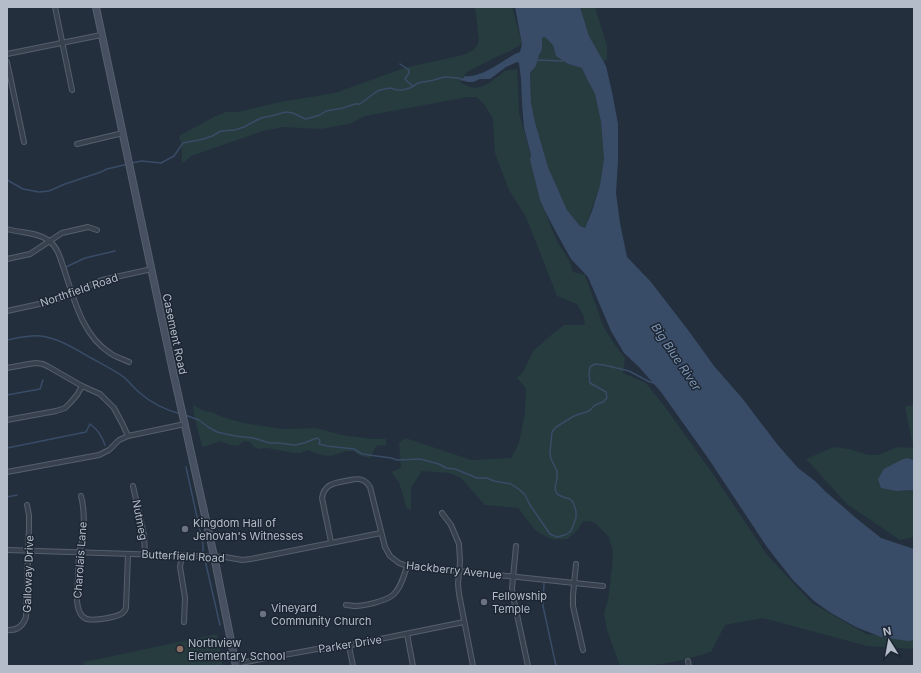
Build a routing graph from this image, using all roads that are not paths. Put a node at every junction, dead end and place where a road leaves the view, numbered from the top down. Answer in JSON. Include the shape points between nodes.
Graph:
{"nodes":[{"id":1,"x":55,"y":7,"type":"edge"},
{"id":2,"x":96,"y":7,"type":"edge"},
{"id":3,"x":102,"y":35,"type":"junction"},
{"id":4,"x":63,"y":42,"type":"junction"},
{"id":5,"x":7,"y":54,"type":"edge"},
{"id":6,"x":7,"y":62,"type":"edge"},
{"id":7,"x":72,"y":90,"type":"dead end"},
{"id":8,"x":123,"y":133,"type":"junction"},
{"id":9,"x":24,"y":142,"type":"dead end"},
{"id":10,"x":78,"y":144,"type":"dead end"},
{"id":11,"x":7,"y":229,"type":"edge"},
{"id":12,"x":97,"y":230,"type":"dead end"},
{"id":13,"x":49,"y":241,"type":"junction"},
{"id":14,"x":7,"y":259,"type":"edge"},
{"id":15,"x":152,"y":269,"type":"junction"},
{"id":16,"x":73,"y":293,"type":"junction"},
{"id":17,"x":7,"y":311,"type":"edge"},
{"id":18,"x":129,"y":362,"type":"dead end"},
{"id":19,"x":7,"y":368,"type":"edge"},
{"id":20,"x":82,"y":386,"type":"junction"},
{"id":21,"x":7,"y":420,"type":"edge"},
{"id":22,"x":184,"y":422,"type":"junction"},
{"id":23,"x":128,"y":436,"type":"junction"},
{"id":24,"x":7,"y":472,"type":"edge"},
{"id":25,"x":133,"y":486,"type":"dead end"},
{"id":26,"x":81,"y":496,"type":"dead end"},
{"id":27,"x":27,"y":505,"type":"dead end"},
{"id":28,"x":442,"y":513,"type":"dead end"},
{"id":29,"x":381,"y":533,"type":"junction"},
{"id":30,"x":331,"y":542,"type":"junction"},
{"id":31,"x":516,"y":546,"type":"dead end"},
{"id":32,"x":7,"y":550,"type":"edge"},
{"id":33,"x":29,"y":550,"type":"junction"},
{"id":34,"x":79,"y":552,"type":"junction"},
{"id":35,"x":128,"y":554,"type":"junction"},
{"id":36,"x":145,"y":554,"type":"junction"},
{"id":37,"x":182,"y":555,"type":"junction"},
{"id":38,"x":214,"y":556,"type":"junction"},
{"id":39,"x":576,"y":564,"type":"dead end"},
{"id":40,"x":407,"y":566,"type":"junction"},
{"id":41,"x":459,"y":571,"type":"junction"},
{"id":42,"x":513,"y":576,"type":"junction"},
{"id":43,"x":574,"y":583,"type":"junction"},
{"id":44,"x":603,"y":586,"type":"dead end"},
{"id":45,"x":346,"y":605,"type":"dead end"},
{"id":46,"x":184,"y":622,"type":"dead end"},
{"id":47,"x":464,"y":622,"type":"junction"},
{"id":48,"x":7,"y":630,"type":"edge"},
{"id":49,"x":406,"y":634,"type":"junction"},
{"id":50,"x":349,"y":646,"type":"junction"},
{"id":51,"x":583,"y":650,"type":"dead end"},
{"id":52,"x":235,"y":665,"type":"edge"},
{"id":53,"x":353,"y":666,"type":"edge"},
{"id":54,"x":414,"y":666,"type":"edge"},
{"id":55,"x":473,"y":666,"type":"edge"},
{"id":56,"x":528,"y":666,"type":"edge"}],
"edges":[{"from":1,"to":4,"type":"street"},
{"from":2,"to":3,"type":"street","name":"Casement Road"},
{"from":3,"to":4,"type":"street"},
{"from":3,"to":8,"type":"street","name":"Casement Road"},
{"from":4,"to":5,"type":"street"},
{"from":4,"to":7,"type":"street"},
{"from":6,"to":9,"type":"street"},
{"from":8,"to":10,"type":"street"},
{"from":8,"to":15,"type":"street","name":"Casement Road"},
{"from":11,"to":13,"type":"street","via":[[38,235]]},
{"from":12,"to":13,"type":"street","via":[[88,227],[62,233]]},
{"from":13,"to":14,"type":"street","via":[[30,254]]},
{"from":13,"to":16,"type":"street","via":[[59,255]]},
{"from":15,"to":16,"type":"street","name":"Northfield Road","via":[[102,280]]},
{"from":15,"to":22,"type":"street","name":"Casement Road"},
{"from":16,"to":17,"type":"street","name":"Northfield Road","via":[[53,301]]},
{"from":16,"to":18,"type":"street","via":[[93,338],[112,355]]},
{"from":19,"to":20,"type":"street","via":[[43,364]]},
{"from":20,"to":21,"type":"street","via":[[65,408]]},
{"from":20,"to":23,"type":"street","via":[[100,394],[114,408]]},
{"from":22,"to":23,"type":"street"},
{"from":22,"to":38,"type":"street","name":"Casement Road"},
{"from":23,"to":24,"type":"street","via":[[99,456]]},
{"from":25,"to":36,"type":"street","name":"Nutmeg","via":[[144,535]]},
{"from":26,"to":34,"type":"street","name":"Charolais Lane","via":[[84,512],[82,545]]},
{"from":27,"to":33,"type":"street","name":"Galloway Drive"},
{"from":28,"to":41,"type":"street","via":[[451,525],[459,544]]},
{"from":29,"to":30,"type":"street","name":"Butterfield Road"},
{"from":29,"to":30,"type":"street","name":"Hackberry Avenue","via":[[370,487],[365,481],[357,478],[334,483],[323,493]]},
{"from":29,"to":40,"type":"street","name":"Hackberry Avenue","via":[[384,547],[390,556]]},
{"from":30,"to":38,"type":"street","name":"Butterfield Road","via":[[242,560]]},
{"from":31,"to":42,"type":"street"},
{"from":32,"to":33,"type":"street","name":"Butterfield Road"},
{"from":33,"to":34,"type":"street","name":"Butterfield Road"},
{"from":33,"to":48,"type":"street","name":"Galloway Drive","via":[[25,621],[20,627],[12,631]]},
{"from":34,"to":35,"type":"street","name":"Butterfield Road"},
{"from":34,"to":35,"type":"street","name":"Charolais Lane","via":[[78,607],[81,615],[91,620],[118,616],[125,611]]},
{"from":35,"to":36,"type":"street","name":"Butterfield Road"},
{"from":36,"to":37,"type":"street","name":"Butterfield Road"},
{"from":37,"to":38,"type":"street","name":"Butterfield Road"},
{"from":37,"to":46,"type":"street","via":[[180,567],[185,598]]},
{"from":38,"to":52,"type":"street","name":"Casement Road"},
{"from":39,"to":43,"type":"street"},
{"from":40,"to":41,"type":"street","name":"Hackberry Avenue"},
{"from":40,"to":45,"type":"street","via":[[403,579],[393,595],[379,602]]},
{"from":41,"to":42,"type":"street","name":"Hackberry Avenue"},
{"from":41,"to":47,"type":"street","via":[[459,594]]},
{"from":42,"to":43,"type":"street","name":"Hackberry Avenue"},
{"from":42,"to":56,"type":"street","via":[[513,596]]},
{"from":43,"to":44,"type":"street","name":"Hackberry Avenue"},
{"from":43,"to":51,"type":"street","via":[[573,606]]},
{"from":47,"to":49,"type":"street","name":"Parker Drive"},
{"from":47,"to":55,"type":"street"},
{"from":49,"to":50,"type":"street","name":"Parker Drive"},
{"from":49,"to":54,"type":"street"},
{"from":50,"to":52,"type":"street","name":"Parker Drive","via":[[317,649]]},
{"from":50,"to":53,"type":"street"}]}
